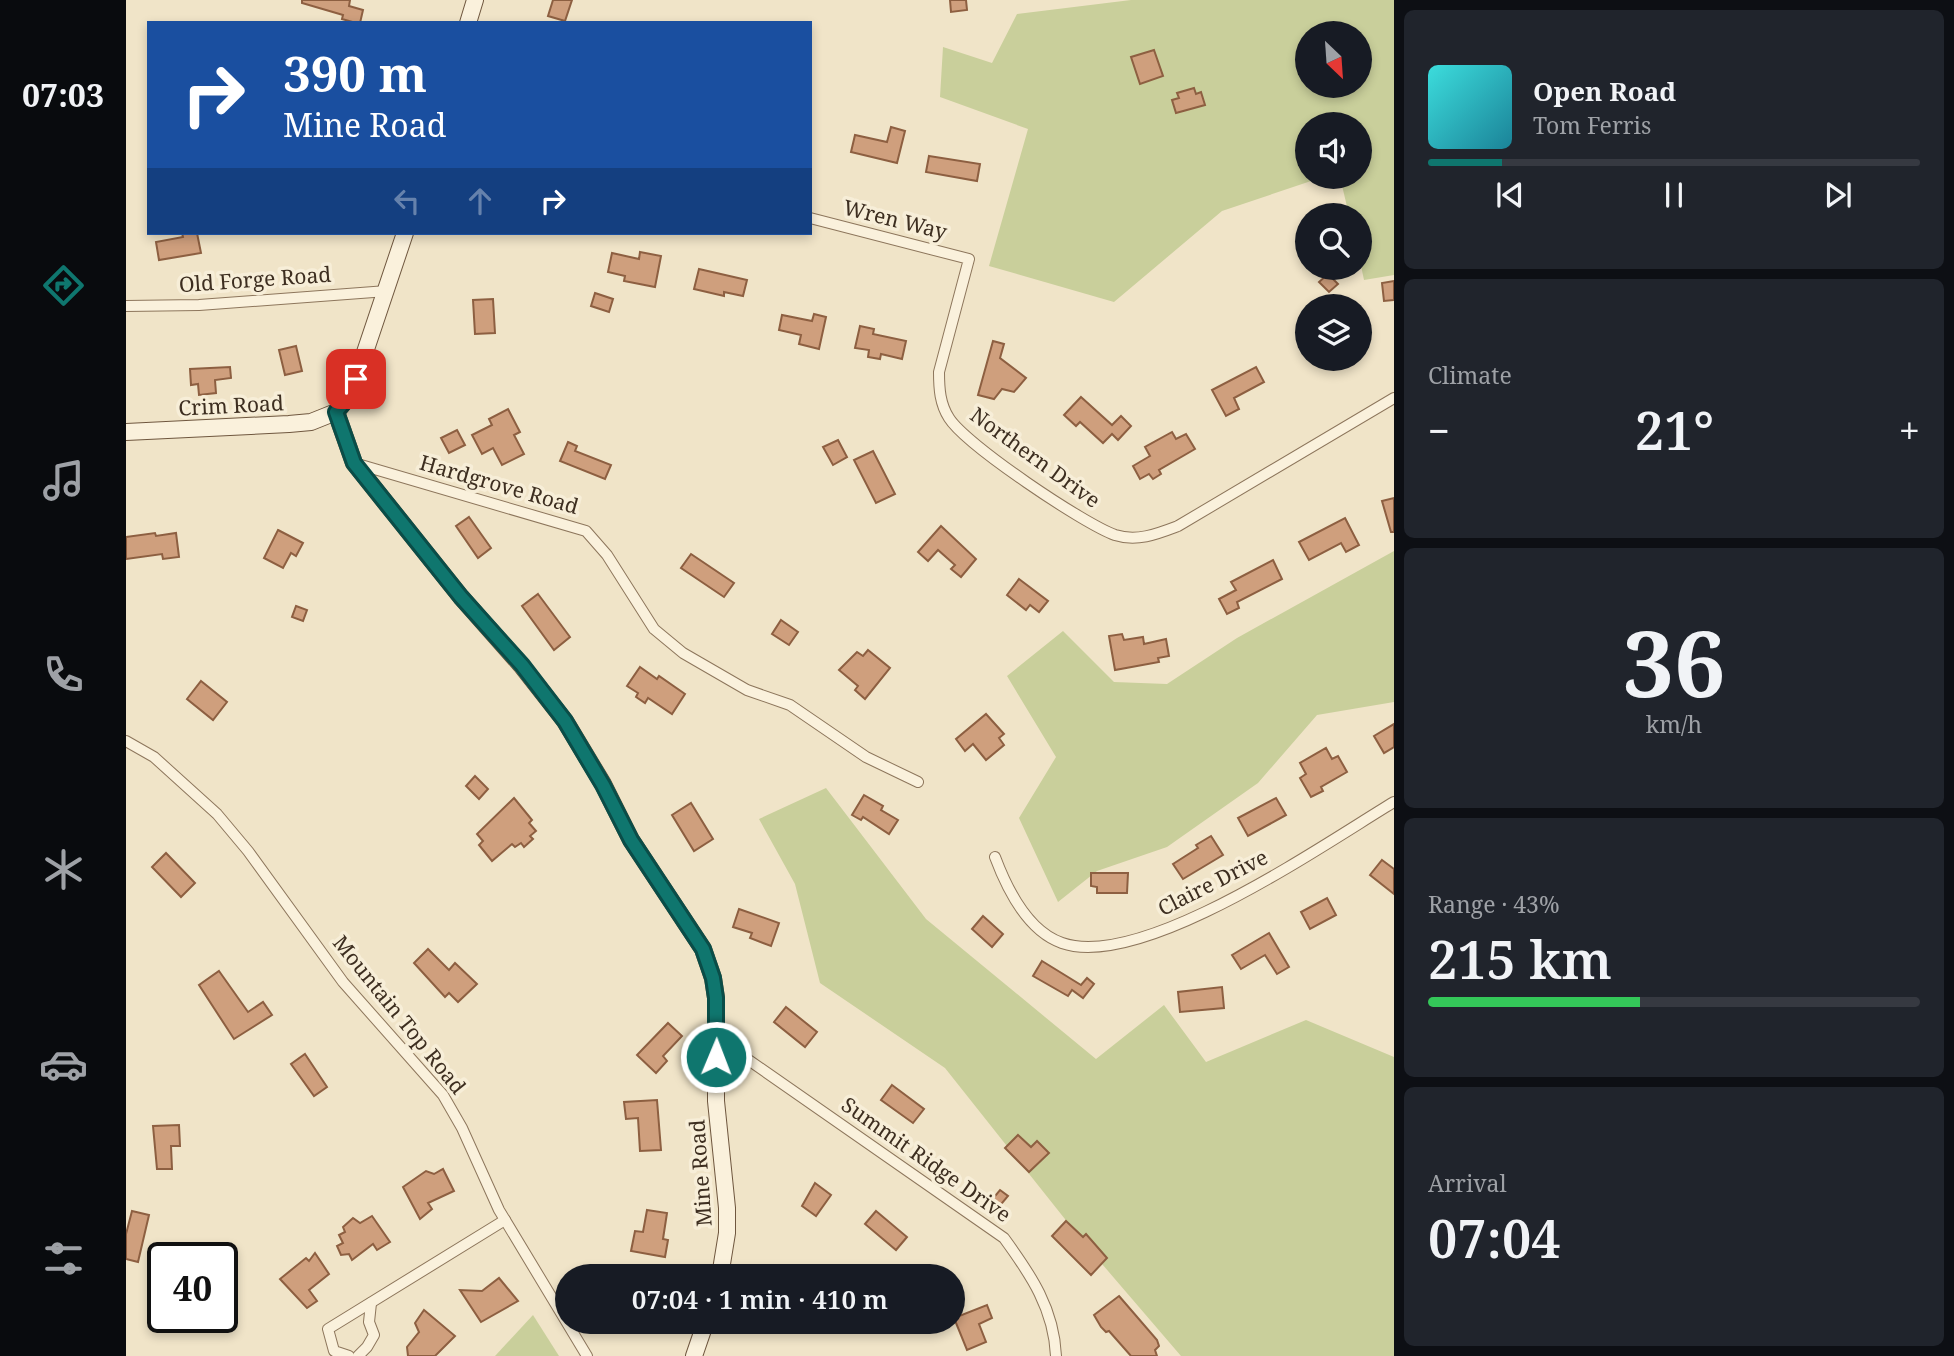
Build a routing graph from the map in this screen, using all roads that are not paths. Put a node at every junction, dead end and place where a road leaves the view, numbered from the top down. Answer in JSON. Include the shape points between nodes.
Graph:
{"nodes":[{"id":1,"x":475,"y":0,"type":"edge"},
{"id":2,"x":469,"y":21,"type":"edge"},
{"id":3,"x":812,"y":219,"type":"edge"},
{"id":4,"x":404,"y":235,"type":"edge"},
{"id":5,"x":969,"y":259,"type":"joint"},
{"id":6,"x":387,"y":290,"type":"junction"},
{"id":7,"x":126,"y":306,"type":"edge"},
{"id":8,"x":1394,"y":398,"type":"edge"},
{"id":9,"x":336,"y":412,"type":"junction"},
{"id":10,"x":126,"y":432,"type":"edge"},
{"id":11,"x":354,"y":463,"type":"junction"},
{"id":12,"x":126,"y":741,"type":"edge"},
{"id":13,"x":918,"y":782,"type":"dead end"},
{"id":14,"x":1394,"y":802,"type":"edge"},
{"id":15,"x":995,"y":857,"type":"dead end"},
{"id":16,"x":717,"y":1038,"type":"junction"},
{"id":17,"x":505,"y":1220,"type":"junction"},
{"id":18,"x":722,"y":1264,"type":"edge"},
{"id":19,"x":371,"y":1303,"type":"junction"},
{"id":20,"x":702,"y":1334,"type":"edge"},
{"id":21,"x":349,"y":1356,"type":"edge"},
{"id":22,"x":358,"y":1356,"type":"edge"},
{"id":23,"x":587,"y":1356,"type":"edge"},
{"id":24,"x":694,"y":1356,"type":"edge"},
{"id":25,"x":1056,"y":1356,"type":"edge"}],
"edges":[{"from":1,"to":2,"type":"street"},
{"from":3,"to":5,"type":"street","name":"Wren Way"},
{"from":4,"to":6,"type":"street"},
{"from":5,"to":8,"type":"street","name":"Northern Drive","via":[[939,372],[939,391],[949,418],[958,430],[1029,483],[1115,535],[1151,536],[1178,526]]},
{"from":6,"to":7,"type":"street","name":"Old Forge Road"},
{"from":6,"to":9,"type":"street","via":[[356,379]]},
{"from":9,"to":10,"type":"street","name":"Crim Road","via":[[311,422]]},
{"from":9,"to":11,"type":"street","name":"Mine Road"},
{"from":11,"to":13,"type":"street","name":"Hardgrove Road","via":[[586,531],[607,555],[654,629],[683,653],[747,690],[790,705],[866,757]]},
{"from":11,"to":16,"type":"street","name":"Mine Road","via":[[565,721],[631,840],[703,949],[713,978]]},
{"from":12,"to":17,"type":"street","name":"Mountain Top Road","via":[[154,757],[217,814],[343,982],[443,1095]]},
{"from":14,"to":15,"type":"street","name":"Claire Drive","via":[[1198,916],[1158,933],[1101,946],[1081,948],[1047,935],[1016,902]]},
{"from":16,"to":18,"type":"street","name":"Mine Road","via":[[716,1101],[727,1208]]},
{"from":16,"to":25,"type":"street","name":"Summit Ridge Drive","via":[[1004,1238],[1034,1282],[1052,1323]]},
{"from":17,"to":19,"type":"street"},
{"from":17,"to":23,"type":"street","name":"Mountain Top Road"},
{"from":19,"to":21,"type":"street","via":[[328,1329],[334,1351]]},
{"from":19,"to":22,"type":"street","via":[[369,1322],[374,1335]]},
{"from":20,"to":24,"type":"street"}]}
